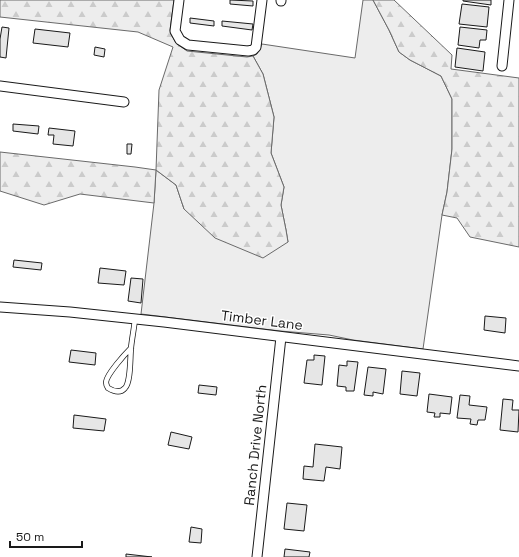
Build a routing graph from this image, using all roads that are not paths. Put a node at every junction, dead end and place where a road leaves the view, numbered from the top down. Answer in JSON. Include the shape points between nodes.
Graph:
{"nodes":[{"id":1,"x":179,"y":0,"type":"edge"},
{"id":2,"x":262,"y":0,"type":"edge"},
{"id":3,"x":509,"y":0,"type":"edge"},
{"id":4,"x":502,"y":66,"type":"dead end"},
{"id":5,"x":0,"y":86,"type":"edge"},
{"id":6,"x":124,"y":102,"type":"dead end"},
{"id":7,"x":0,"y":307,"type":"edge"},
{"id":8,"x":135,"y":319,"type":"junction"},
{"id":9,"x":281,"y":337,"type":"junction"},
{"id":10,"x":131,"y":348,"type":"junction"},
{"id":11,"x":519,"y":366,"type":"edge"},
{"id":12,"x":257,"y":557,"type":"edge"}],
"edges":[{"from":1,"to":2,"type":"street","via":[[175,31],[180,40],[188,45],[248,51],[256,47]]},
{"from":3,"to":4,"type":"street"},
{"from":5,"to":6,"type":"street"},
{"from":7,"to":8,"type":"street","name":"Timber Lane"},
{"from":8,"to":9,"type":"street","name":"Timber Lane"},
{"from":8,"to":10,"type":"lane"},
{"from":9,"to":11,"type":"street","name":"Timber Lane"},
{"from":9,"to":12,"type":"street","name":"Ranch Drive North"},
{"from":10,"to":10,"type":"lane","via":[[127,385],[120,392],[112,391],[106,385],[106,381]]}]}
